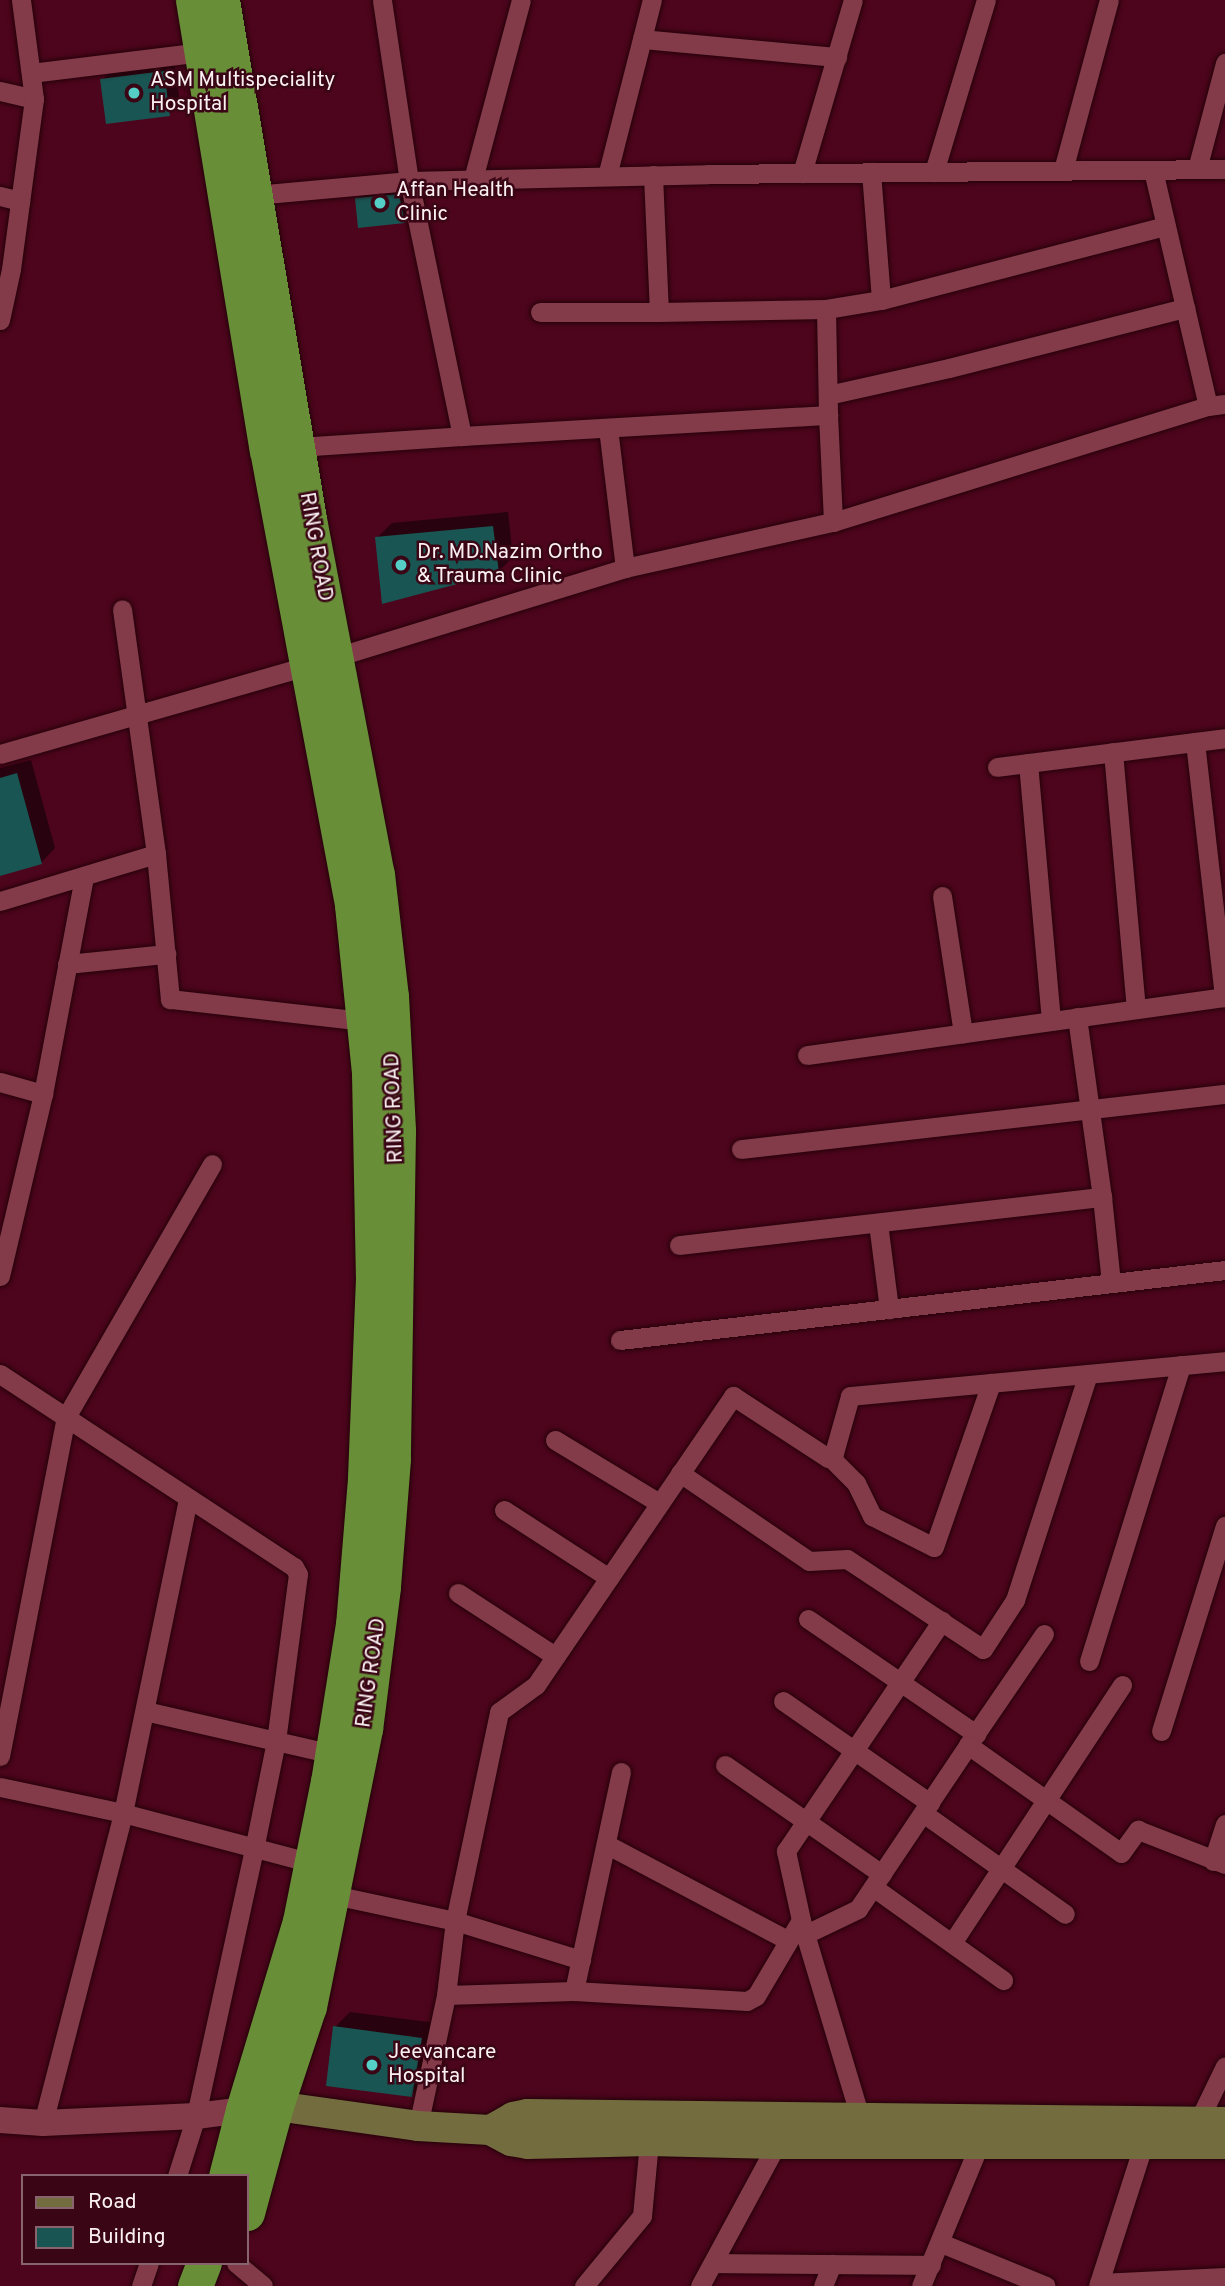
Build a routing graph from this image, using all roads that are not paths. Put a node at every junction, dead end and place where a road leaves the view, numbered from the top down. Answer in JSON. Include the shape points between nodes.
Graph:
{"nodes":[{"id":1,"x":21,"y":0,"type":"edge"},
{"id":2,"x":193,"y":0,"type":"edge"},
{"id":3,"x":222,"y":0,"type":"edge"},
{"id":4,"x":382,"y":0,"type":"edge"},
{"id":5,"x":521,"y":0,"type":"edge"},
{"id":6,"x":652,"y":0,"type":"edge"},
{"id":7,"x":853,"y":0,"type":"edge"},
{"id":8,"x":986,"y":0,"type":"edge"},
{"id":9,"x":1109,"y":0,"type":"edge"},
{"id":10,"x":642,"y":39,"type":"junction"},
{"id":11,"x":202,"y":52,"type":"junction"},
{"id":12,"x":836,"y":57,"type":"junction"},
{"id":13,"x":1225,"y":63,"type":"edge"},
{"id":14,"x":31,"y":73,"type":"junction"},
{"id":15,"x":0,"y":91,"type":"edge"},
{"id":16,"x":34,"y":99,"type":"junction"},
{"id":17,"x":1196,"y":169,"type":"junction"},
{"id":18,"x":1225,"y":169,"type":"edge"},
{"id":19,"x":1063,"y":170,"type":"junction"},
{"id":20,"x":1153,"y":170,"type":"junction"},
{"id":21,"x":871,"y":172,"type":"junction"},
{"id":22,"x":934,"y":172,"type":"junction"},
{"id":23,"x":802,"y":173,"type":"junction"},
{"id":24,"x":653,"y":175,"type":"junction"},
{"id":25,"x":607,"y":176,"type":"junction"},
{"id":26,"x":473,"y":180,"type":"junction"},
{"id":27,"x":409,"y":181,"type":"junction"},
{"id":28,"x":255,"y":195,"type":"junction"},
{"id":29,"x":0,"y":196,"type":"edge"},
{"id":30,"x":20,"y":201,"type":"junction"},
{"id":31,"x":1166,"y":226,"type":"junction"},
{"id":32,"x":881,"y":300,"type":"junction"},
{"id":33,"x":1185,"y":308,"type":"junction"},
{"id":34,"x":826,"y":309,"type":"junction"},
{"id":35,"x":540,"y":312,"type":"dead end"},
{"id":36,"x":659,"y":312,"type":"junction"},
{"id":37,"x":0,"y":320,"type":"edge"},
{"id":38,"x":828,"y":395,"type":"junction"},
{"id":39,"x":1217,"y":405,"type":"edge"},
{"id":40,"x":828,"y":415,"type":"junction"},
{"id":41,"x":608,"y":428,"type":"junction"},
{"id":42,"x":462,"y":436,"type":"junction"},
{"id":43,"x":298,"y":447,"type":"junction"},
{"id":44,"x":833,"y":522,"type":"junction"},
{"id":45,"x":625,"y":568,"type":"junction"},
{"id":46,"x":122,"y":609,"type":"dead end"},
{"id":47,"x":321,"y":661,"type":"junction"},
{"id":48,"x":138,"y":714,"type":"junction"},
{"id":49,"x":1225,"y":738,"type":"edge"},
{"id":50,"x":1195,"y":742,"type":"junction"},
{"id":51,"x":1113,"y":752,"type":"junction"},
{"id":52,"x":0,"y":754,"type":"edge"},
{"id":53,"x":1028,"y":763,"type":"junction"},
{"id":54,"x":998,"y":767,"type":"dead end"},
{"id":55,"x":156,"y":854,"type":"junction"},
{"id":56,"x":84,"y":876,"type":"junction"},
{"id":57,"x":942,"y":896,"type":"dead end"},
{"id":58,"x":0,"y":901,"type":"edge"},
{"id":59,"x":166,"y":954,"type":"junction"},
{"id":60,"x":67,"y":964,"type":"junction"},
{"id":61,"x":1225,"y":997,"type":"edge"},
{"id":62,"x":1136,"y":1009,"type":"junction"},
{"id":63,"x":1076,"y":1017,"type":"junction"},
{"id":64,"x":364,"y":1021,"type":"junction"},
{"id":65,"x":1051,"y":1021,"type":"junction"},
{"id":66,"x":963,"y":1034,"type":"junction"},
{"id":67,"x":807,"y":1055,"type":"dead end"},
{"id":68,"x":0,"y":1082,"type":"edge"},
{"id":69,"x":43,"y":1094,"type":"junction"},
{"id":70,"x":1225,"y":1094,"type":"edge"},
{"id":71,"x":1089,"y":1108,"type":"junction"},
{"id":72,"x":741,"y":1149,"type":"dead end"},
{"id":73,"x":212,"y":1164,"type":"dead end"},
{"id":74,"x":1102,"y":1197,"type":"junction"},
{"id":75,"x":878,"y":1223,"type":"junction"},
{"id":76,"x":679,"y":1245,"type":"dead end"},
{"id":77,"x":1225,"y":1270,"type":"edge"},
{"id":78,"x":0,"y":1276,"type":"edge"},
{"id":79,"x":1111,"y":1283,"type":"junction"},
{"id":80,"x":889,"y":1309,"type":"junction"},
{"id":81,"x":620,"y":1340,"type":"dead end"},
{"id":82,"x":1225,"y":1361,"type":"edge"},
{"id":83,"x":1181,"y":1365,"type":"junction"},
{"id":84,"x":0,"y":1374,"type":"edge"},
{"id":85,"x":1087,"y":1374,"type":"junction"},
{"id":86,"x":991,"y":1383,"type":"junction"},
{"id":87,"x":66,"y":1417,"type":"junction"},
{"id":88,"x":555,"y":1440,"type":"dead end"},
{"id":89,"x":831,"y":1457,"type":"junction"},
{"id":90,"x":680,"y":1473,"type":"junction"},
{"id":91,"x":188,"y":1499,"type":"junction"},
{"id":92,"x":659,"y":1503,"type":"junction"},
{"id":93,"x":505,"y":1510,"type":"dead end"},
{"id":94,"x":1225,"y":1526,"type":"edge"},
{"id":95,"x":609,"y":1578,"type":"junction"},
{"id":96,"x":458,"y":1593,"type":"dead end"},
{"id":97,"x":808,"y":1619,"type":"dead end"},
{"id":98,"x":942,"y":1621,"type":"junction"},
{"id":99,"x":1044,"y":1634,"type":"dead end"},
{"id":100,"x":0,"y":1651,"type":"edge"},
{"id":101,"x":20,"y":1655,"type":"junction"},
{"id":102,"x":555,"y":1656,"type":"junction"},
{"id":103,"x":1089,"y":1661,"type":"dead end"},
{"id":104,"x":900,"y":1682,"type":"junction"},
{"id":105,"x":1122,"y":1685,"type":"dead end"},
{"id":106,"x":783,"y":1701,"type":"dead end"},
{"id":107,"x":145,"y":1711,"type":"junction"},
{"id":108,"x":1161,"y":1731,"type":"dead end"},
{"id":109,"x":972,"y":1739,"type":"junction"},
{"id":110,"x":276,"y":1741,"type":"junction"},
{"id":111,"x":855,"y":1751,"type":"junction"},
{"id":112,"x":332,"y":1754,"type":"junction"},
{"id":113,"x":0,"y":1756,"type":"edge"},
{"id":114,"x":725,"y":1765,"type":"dead end"},
{"id":115,"x":621,"y":1772,"type":"dead end"},
{"id":116,"x":0,"y":1787,"type":"edge"},
{"id":117,"x":1048,"y":1801,"type":"junction"},
{"id":118,"x":926,"y":1808,"type":"junction"},
{"id":119,"x":123,"y":1813,"type":"junction"},
{"id":120,"x":806,"y":1822,"type":"junction"},
{"id":121,"x":1225,"y":1824,"type":"edge"},
{"id":122,"x":606,"y":1844,"type":"junction"},
{"id":123,"x":254,"y":1849,"type":"junction"},
{"id":124,"x":312,"y":1863,"type":"junction"},
{"id":125,"x":1219,"y":1863,"type":"edge"},
{"id":126,"x":1002,"y":1870,"type":"junction"},
{"id":127,"x":878,"y":1880,"type":"junction"},
{"id":128,"x":334,"y":1895,"type":"junction"},
{"id":129,"x":1065,"y":1914,"type":"dead end"},
{"id":130,"x":455,"y":1921,"type":"junction"},
{"id":131,"x":803,"y":1927,"type":"junction"},
{"id":132,"x":787,"y":1940,"type":"junction"},
{"id":133,"x":952,"y":1943,"type":"junction"},
{"id":134,"x":581,"y":1960,"type":"junction"},
{"id":135,"x":1003,"y":1980,"type":"dead end"},
{"id":136,"x":574,"y":1991,"type":"junction"},
{"id":137,"x":446,"y":1995,"type":"junction"},
{"id":138,"x":1225,"y":2066,"type":"edge"},
{"id":139,"x":259,"y":2108,"type":"junction"},
{"id":140,"x":196,"y":2116,"type":"junction"},
{"id":141,"x":791,"y":2116,"type":"junction"},
{"id":142,"x":860,"y":2118,"type":"junction"},
{"id":143,"x":0,"y":2120,"type":"edge"},
{"id":144,"x":43,"y":2123,"type":"junction"},
{"id":145,"x":1211,"y":2123,"type":"edge"},
{"id":146,"x":418,"y":2126,"type":"junction"},
{"id":147,"x":650,"y":2127,"type":"junction"},
{"id":148,"x":980,"y":2143,"type":"junction"},
{"id":149,"x":1144,"y":2143,"type":"junction"},
{"id":150,"x":776,"y":2144,"type":"junction"},
{"id":151,"x":1225,"y":2144,"type":"edge"},
{"id":152,"x":178,"y":2174,"type":"edge"},
{"id":153,"x":227,"y":2174,"type":"edge"},
{"id":154,"x":248,"y":2205,"type":"edge"},
{"id":155,"x":941,"y":2243,"type":"junction"},
{"id":156,"x":714,"y":2263,"type":"junction"},
{"id":157,"x":832,"y":2264,"type":"junction"},
{"id":158,"x":148,"y":2265,"type":"edge"},
{"id":159,"x":203,"y":2265,"type":"edge"},
{"id":160,"x":227,"y":2265,"type":"edge"},
{"id":161,"x":238,"y":2265,"type":"edge"},
{"id":162,"x":931,"y":2265,"type":"junction"},
{"id":163,"x":1225,"y":2277,"type":"edge"},
{"id":164,"x":1099,"y":2284,"type":"edge"},
{"id":165,"x":141,"y":2286,"type":"edge"},
{"id":166,"x":195,"y":2286,"type":"edge"},
{"id":167,"x":220,"y":2286,"type":"edge"},
{"id":168,"x":263,"y":2286,"type":"edge"},
{"id":169,"x":584,"y":2286,"type":"edge"},
{"id":170,"x":700,"y":2286,"type":"edge"},
{"id":171,"x":823,"y":2286,"type":"edge"},
{"id":172,"x":921,"y":2286,"type":"edge"},
{"id":173,"x":1046,"y":2286,"type":"edge"}],
"edges":[{"from":1,"to":14,"type":"street"},
{"from":2,"to":11,"type":"highway","name":"RING ROAD"},
{"from":3,"to":28,"type":"highway","name":"RING ROAD"},
{"from":4,"to":27,"type":"street"},
{"from":5,"to":26,"type":"street"},
{"from":6,"to":10,"type":"street"},
{"from":7,"to":12,"type":"street"},
{"from":8,"to":22,"type":"street"},
{"from":9,"to":19,"type":"street"},
{"from":10,"to":12,"type":"street"},
{"from":10,"to":25,"type":"street"},
{"from":11,"to":14,"type":"street"},
{"from":11,"to":47,"type":"highway","name":"RING ROAD","via":[[267,450]]},
{"from":12,"to":23,"type":"street"},
{"from":13,"to":17,"type":"street"},
{"from":14,"to":16,"type":"street"},
{"from":15,"to":16,"type":"street"},
{"from":16,"to":30,"type":"street"},
{"from":17,"to":18,"type":"street"},
{"from":17,"to":20,"type":"street"},
{"from":19,"to":20,"type":"street"},
{"from":19,"to":22,"type":"street"},
{"from":20,"to":31,"type":"street"},
{"from":21,"to":22,"type":"street"},
{"from":21,"to":23,"type":"street"},
{"from":21,"to":32,"type":"street"},
{"from":23,"to":24,"type":"street"},
{"from":24,"to":25,"type":"street"},
{"from":24,"to":36,"type":"street"},
{"from":25,"to":26,"type":"street"},
{"from":26,"to":27,"type":"street"},
{"from":27,"to":28,"type":"street"},
{"from":27,"to":42,"type":"street"},
{"from":28,"to":43,"type":"highway","name":"RING ROAD"},
{"from":29,"to":30,"type":"street"},
{"from":30,"to":37,"type":"street"},
{"from":31,"to":32,"type":"street"},
{"from":31,"to":33,"type":"street"},
{"from":32,"to":34,"type":"street"},
{"from":33,"to":38,"type":"street"},
{"from":33,"to":39,"type":"street"},
{"from":34,"to":36,"type":"street"},
{"from":34,"to":38,"type":"street"},
{"from":35,"to":36,"type":"street"},
{"from":38,"to":40,"type":"street"},
{"from":39,"to":44,"type":"street"},
{"from":40,"to":41,"type":"street"},
{"from":40,"to":44,"type":"street"},
{"from":41,"to":42,"type":"street"},
{"from":41,"to":45,"type":"street"},
{"from":42,"to":43,"type":"street"},
{"from":43,"to":47,"type":"highway","name":"RING ROAD"},
{"from":44,"to":45,"type":"street"},
{"from":45,"to":47,"type":"street"},
{"from":46,"to":48,"type":"street"},
{"from":47,"to":48,"type":"street"},
{"from":47,"to":64,"type":"highway","name":"RING ROAD"},
{"from":47,"to":128,"type":"highway","name":"RING ROAD","via":[[377,874],[391,996],[398,1144],[393,1459],[383,1587],[365,1729]]},
{"from":48,"to":52,"type":"street"},
{"from":48,"to":55,"type":"street"},
{"from":49,"to":50,"type":"street"},
{"from":50,"to":51,"type":"street"},
{"from":50,"to":61,"type":"street"},
{"from":51,"to":53,"type":"street"},
{"from":51,"to":62,"type":"street"},
{"from":53,"to":54,"type":"street"},
{"from":53,"to":65,"type":"street"},
{"from":55,"to":56,"type":"street"},
{"from":55,"to":59,"type":"street"},
{"from":56,"to":58,"type":"street"},
{"from":56,"to":60,"type":"street"},
{"from":57,"to":66,"type":"street"},
{"from":59,"to":60,"type":"street"},
{"from":59,"to":64,"type":"street","via":[[170,999]]},
{"from":60,"to":69,"type":"street"},
{"from":61,"to":62,"type":"street"},
{"from":62,"to":63,"type":"street"},
{"from":63,"to":65,"type":"street"},
{"from":63,"to":71,"type":"street"},
{"from":64,"to":112,"type":"highway","name":"RING ROAD","via":[[373,1278],[365,1479],[353,1625]]},
{"from":65,"to":66,"type":"street"},
{"from":66,"to":67,"type":"street"},
{"from":68,"to":69,"type":"street"},
{"from":69,"to":78,"type":"street"},
{"from":70,"to":71,"type":"street"},
{"from":71,"to":72,"type":"street"},
{"from":71,"to":74,"type":"street"},
{"from":73,"to":87,"type":"street"},
{"from":74,"to":75,"type":"street"},
{"from":74,"to":79,"type":"street"},
{"from":75,"to":76,"type":"street"},
{"from":75,"to":80,"type":"street"},
{"from":77,"to":79,"type":"street"},
{"from":79,"to":80,"type":"street"},
{"from":80,"to":81,"type":"street"},
{"from":82,"to":83,"type":"street"},
{"from":83,"to":85,"type":"street"},
{"from":83,"to":103,"type":"street"},
{"from":84,"to":87,"type":"street"},
{"from":85,"to":86,"type":"street"},
{"from":85,"to":98,"type":"street","via":[[1015,1600],[983,1649]]},
{"from":86,"to":89,"type":"street","via":[[850,1396]]},
{"from":86,"to":89,"type":"street","via":[[936,1546],[872,1516],[856,1483]]},
{"from":87,"to":91,"type":"street"},
{"from":87,"to":101,"type":"street"},
{"from":88,"to":92,"type":"street"},
{"from":89,"to":90,"type":"street","via":[[733,1395]]},
{"from":90,"to":92,"type":"street"},
{"from":90,"to":98,"type":"street","via":[[809,1561],[847,1559]]},
{"from":91,"to":107,"type":"street"},
{"from":91,"to":110,"type":"street","via":[[294,1567],[298,1574]]},
{"from":92,"to":95,"type":"street"},
{"from":93,"to":95,"type":"street"},
{"from":94,"to":108,"type":"street"},
{"from":95,"to":102,"type":"street"},
{"from":96,"to":102,"type":"street"},
{"from":97,"to":104,"type":"street"},
{"from":98,"to":104,"type":"street"},
{"from":99,"to":109,"type":"street"},
{"from":100,"to":101,"type":"street"},
{"from":101,"to":113,"type":"street"},
{"from":102,"to":130,"type":"street","via":[[536,1685],[499,1712]]},
{"from":104,"to":109,"type":"street"},
{"from":104,"to":111,"type":"street"},
{"from":105,"to":117,"type":"street"},
{"from":106,"to":111,"type":"street"},
{"from":107,"to":110,"type":"street"},
{"from":107,"to":119,"type":"street"},
{"from":109,"to":117,"type":"street"},
{"from":109,"to":118,"type":"street"},
{"from":110,"to":112,"type":"street"},
{"from":110,"to":123,"type":"street"},
{"from":111,"to":118,"type":"street"},
{"from":111,"to":120,"type":"street"},
{"from":112,"to":124,"type":"highway","name":"RING ROAD"},
{"from":114,"to":120,"type":"street"},
{"from":115,"to":122,"type":"street"},
{"from":116,"to":119,"type":"street"},
{"from":117,"to":125,"type":"street","via":[[1121,1853],[1138,1829]]},
{"from":117,"to":126,"type":"street"},
{"from":118,"to":126,"type":"street"},
{"from":118,"to":127,"type":"street"},
{"from":119,"to":123,"type":"street"},
{"from":119,"to":144,"type":"street"},
{"from":120,"to":127,"type":"street"},
{"from":120,"to":131,"type":"street","via":[[785,1856]]},
{"from":121,"to":125,"type":"street"},
{"from":122,"to":132,"type":"street"},
{"from":122,"to":134,"type":"street"},
{"from":123,"to":124,"type":"street"},
{"from":123,"to":140,"type":"street"},
{"from":124,"to":139,"type":"highway","name":"RING ROAD"},
{"from":126,"to":129,"type":"street"},
{"from":126,"to":133,"type":"street"},
{"from":127,"to":131,"type":"street","via":[[858,1909]]},
{"from":127,"to":133,"type":"street"},
{"from":128,"to":130,"type":"street"},
{"from":128,"to":139,"type":"highway","name":"RING ROAD","via":[[309,2006]]},
{"from":130,"to":134,"type":"street"},
{"from":130,"to":137,"type":"street"},
{"from":131,"to":132,"type":"street"},
{"from":131,"to":142,"type":"street"},
{"from":132,"to":136,"type":"street","via":[[756,1996],[747,2001]]},
{"from":133,"to":135,"type":"street"},
{"from":134,"to":136,"type":"street"},
{"from":136,"to":137,"type":"street"},
{"from":137,"to":146,"type":"street"},
{"from":138,"to":145,"type":"street"},
{"from":139,"to":140,"type":"main road"},
{"from":139,"to":146,"type":"main road"},
{"from":139,"to":153,"type":"highway","name":"RING ROAD"},
{"from":139,"to":154,"type":"highway","name":"RING ROAD"},
{"from":140,"to":144,"type":"main road"},
{"from":140,"to":152,"type":"street"},
{"from":141,"to":142,"type":"main road"},
{"from":141,"to":147,"type":"main road"},
{"from":141,"to":150,"type":"street"},
{"from":142,"to":145,"type":"main road"},
{"from":143,"to":144,"type":"main road"},
{"from":146,"to":147,"type":"main road","via":[[490,2130],[527,2114]]},
{"from":147,"to":150,"type":"main road"},
{"from":147,"to":169,"type":"street","via":[[642,2216]]},
{"from":148,"to":149,"type":"main road"},
{"from":148,"to":150,"type":"main road"},
{"from":148,"to":155,"type":"street"},
{"from":149,"to":151,"type":"main road"},
{"from":149,"to":164,"type":"street"},
{"from":150,"to":156,"type":"street"},
{"from":155,"to":162,"type":"street"},
{"from":155,"to":173,"type":"street"},
{"from":156,"to":157,"type":"street"},
{"from":156,"to":170,"type":"street"},
{"from":157,"to":162,"type":"street"},
{"from":157,"to":171,"type":"street"},
{"from":158,"to":165,"type":"street"},
{"from":159,"to":166,"type":"highway"},
{"from":160,"to":167,"type":"highway"},
{"from":161,"to":168,"type":"street"},
{"from":162,"to":172,"type":"street"},
{"from":163,"to":164,"type":"street"}]}
